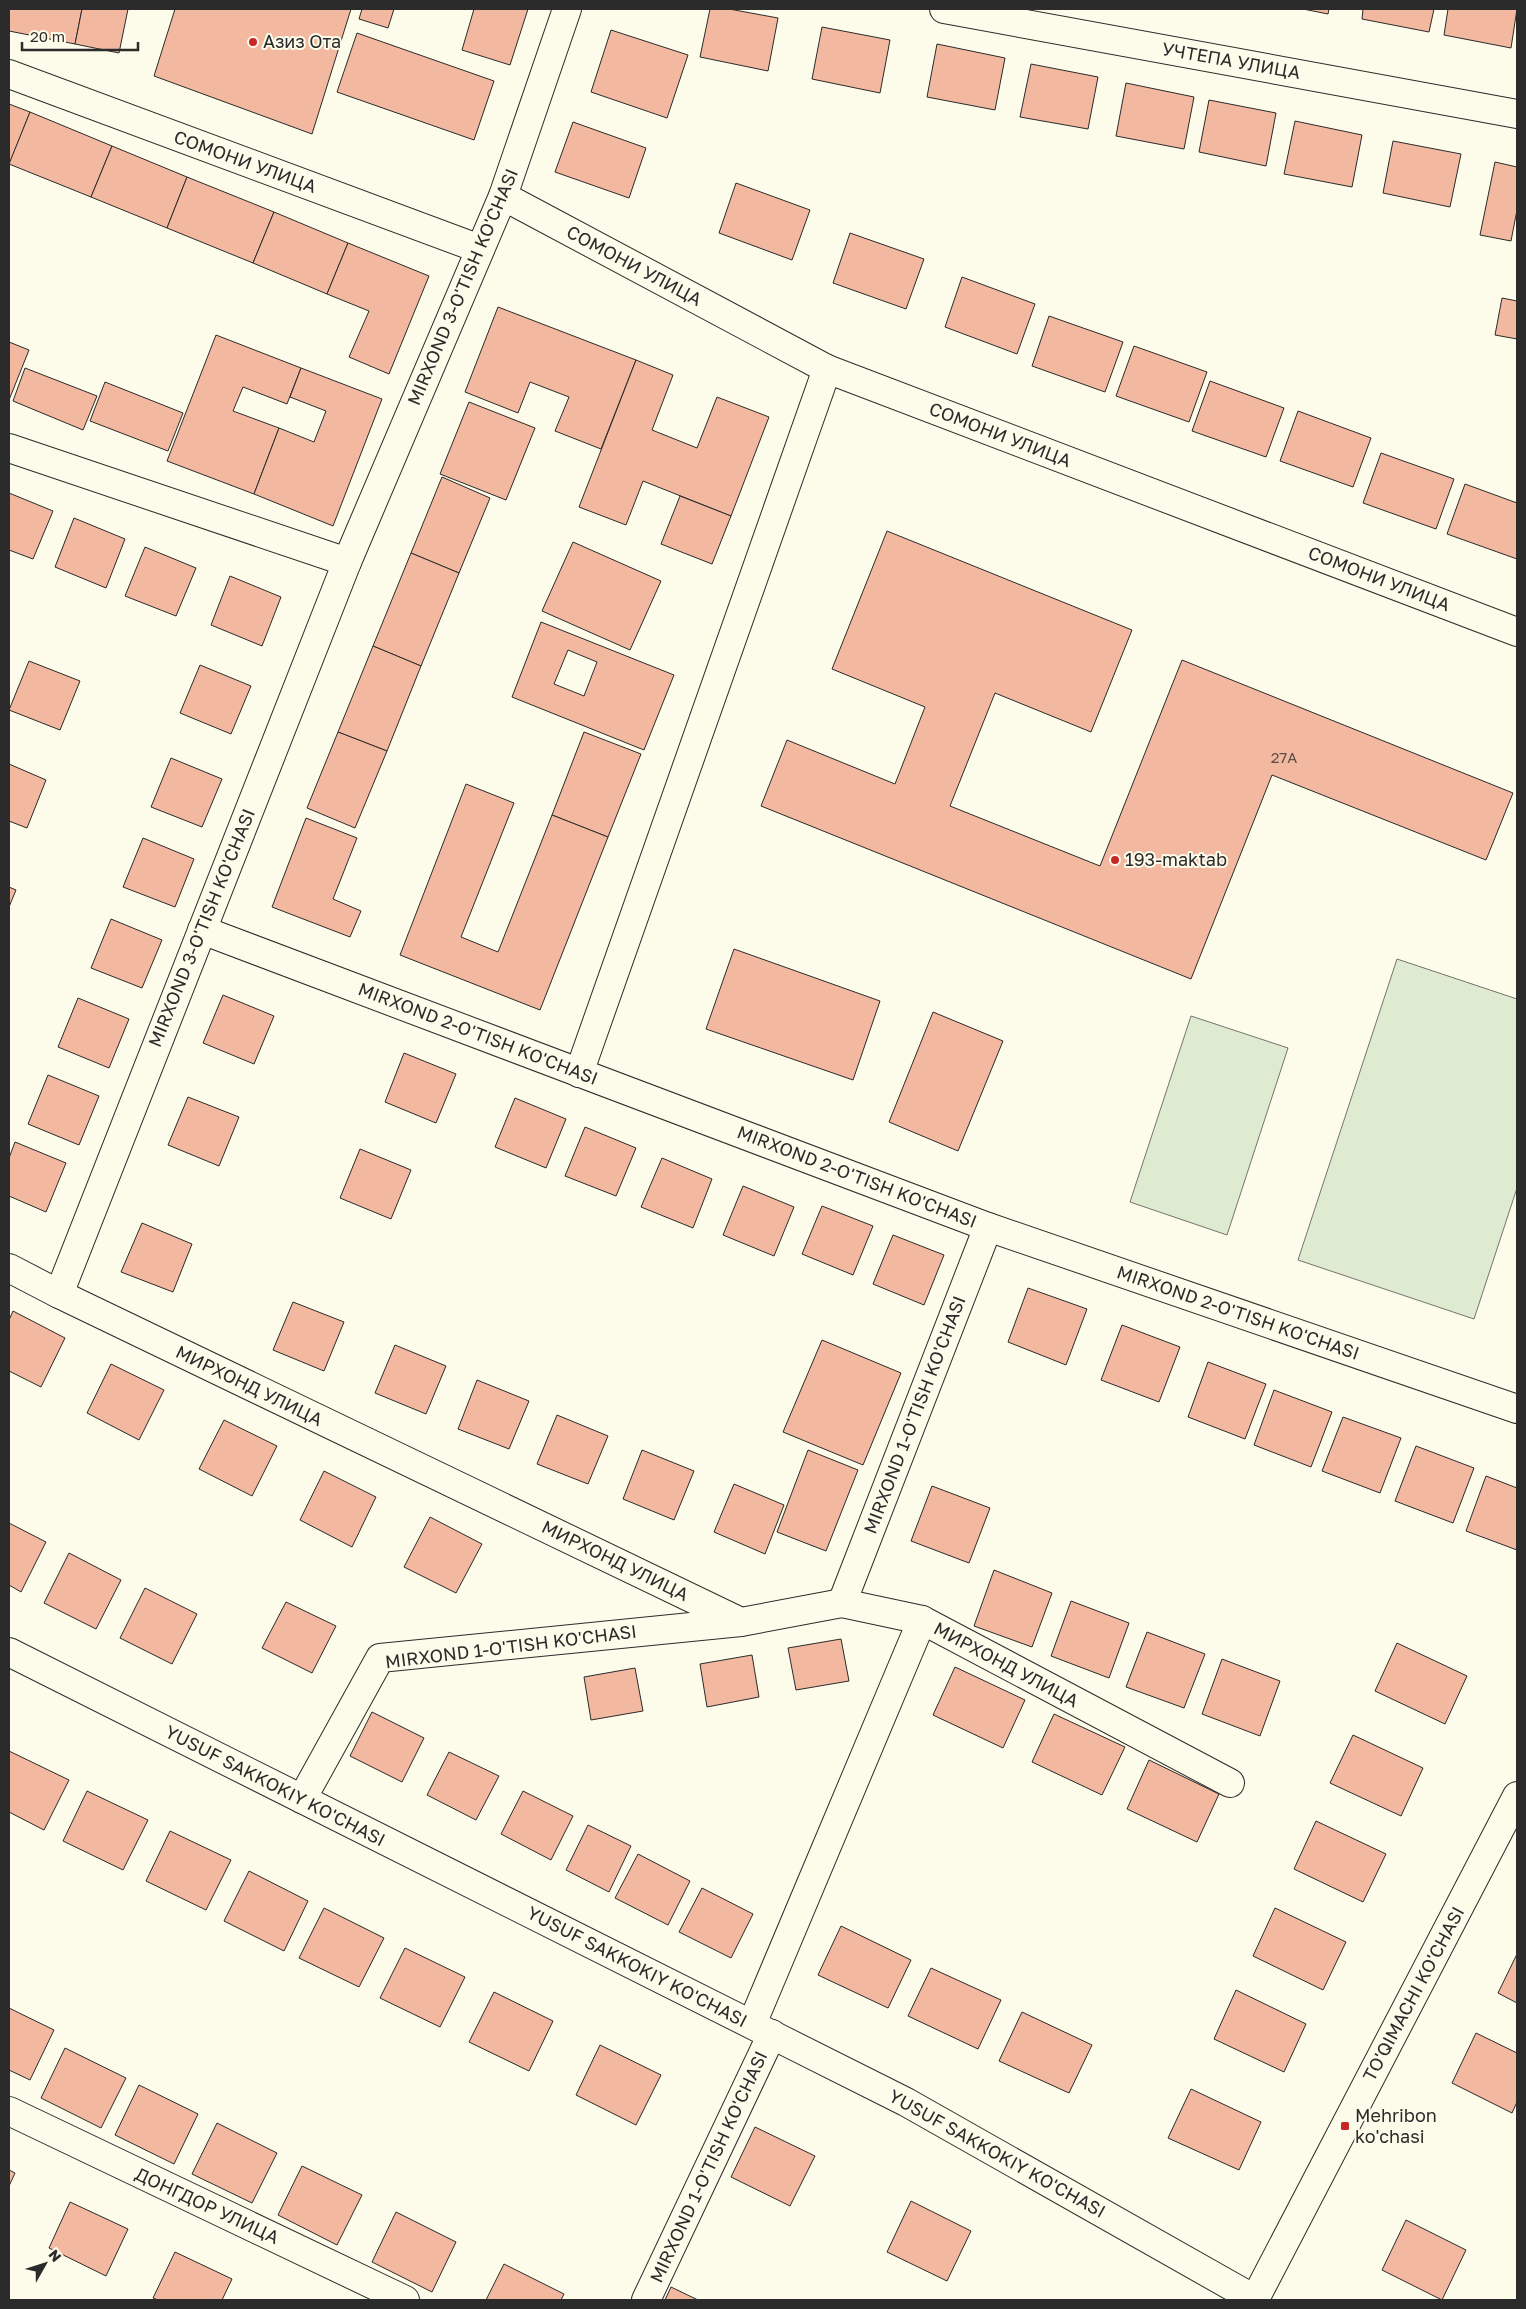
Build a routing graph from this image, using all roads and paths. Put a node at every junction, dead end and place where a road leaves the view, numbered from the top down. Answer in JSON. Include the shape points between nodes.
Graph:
{"nodes":[{"id":1,"x":567,"y":9,"type":"edge"},
{"id":2,"x":944,"y":9,"type":"edge"},
{"id":3,"x":9,"y":74,"type":"edge"},
{"id":4,"x":1517,"y":114,"type":"edge"},
{"id":5,"x":503,"y":196,"type":"junction"},
{"id":6,"x":480,"y":249,"type":"junction"},
{"id":7,"x":827,"y":369,"type":"junction"},
{"id":8,"x":9,"y":448,"type":"edge"},
{"id":9,"x":347,"y":562,"type":"junction"},
{"id":10,"x":1517,"y":632,"type":"edge"},
{"id":11,"x":202,"y":930,"type":"junction"},
{"id":12,"x":579,"y":1073,"type":"junction"},
{"id":13,"x":988,"y":1227,"type":"junction"},
{"id":14,"x":9,"y":1268,"type":"edge"},
{"id":15,"x":59,"y":1294,"type":"junction"},
{"id":16,"x":1517,"y":1409,"type":"edge"},
{"id":17,"x":842,"y":1603,"type":"junction"},
{"id":18,"x":922,"y":1620,"type":"junction"},
{"id":19,"x":741,"y":1622,"type":"junction"},
{"id":20,"x":9,"y":1652,"type":"edge"},
{"id":21,"x":1230,"y":1783,"type":"dead end"},
{"id":22,"x":1517,"y":1796,"type":"edge"},
{"id":23,"x":302,"y":1799,"type":"junction"},
{"id":24,"x":762,"y":2029,"type":"junction"},
{"id":25,"x":9,"y":2111,"type":"edge"},
{"id":26,"x":405,"y":2300,"type":"edge"},
{"id":27,"x":646,"y":2300,"type":"edge"},
{"id":28,"x":1255,"y":2300,"type":"edge"}],
"edges":[{"from":1,"to":5,"type":"street","name":"MIRXOND 3-O'TISH KO'CHASI"},
{"from":2,"to":4,"type":"street","name":"УЧТЕПА УЛИЦА"},
{"from":3,"to":6,"type":"street","name":"СОМОНИ УЛИЦА"},
{"from":5,"to":6,"type":"street","name":"MIRXOND 3-O'TISH KO'CHASI"},
{"from":5,"to":7,"type":"street","name":"СОМОНИ УЛИЦА"},
{"from":6,"to":9,"type":"street","name":"MIRXOND 3-O'TISH KO'CHASI"},
{"from":7,"to":10,"type":"street","name":"СОМОНИ УЛИЦА"},
{"from":7,"to":12,"type":"street"},
{"from":8,"to":9,"type":"street"},
{"from":9,"to":11,"type":"street","name":"MIRXOND 3-O'TISH KO'CHASI"},
{"from":11,"to":12,"type":"street","name":"MIRXOND 2-O'TISH KO'CHASI"},
{"from":11,"to":15,"type":"street","name":"MIRXOND 3-O'TISH KO'CHASI"},
{"from":12,"to":13,"type":"street","name":"MIRXOND 2-O'TISH KO'CHASI"},
{"from":13,"to":16,"type":"street","name":"MIRXOND 2-O'TISH KO'CHASI"},
{"from":13,"to":17,"type":"street","name":"MIRXOND 1-O'TISH KO'CHASI"},
{"from":14,"to":15,"type":"street","name":"МИРХОНД УЛИЦА"},
{"from":15,"to":19,"type":"street","name":"МИРХОНД УЛИЦА"},
{"from":17,"to":18,"type":"street","name":"МИРХОНД УЛИЦА"},
{"from":17,"to":19,"type":"street","name":"МИРХОНД УЛИЦА"},
{"from":18,"to":21,"type":"street","name":"МИРХОНД УЛИЦА"},
{"from":18,"to":24,"type":"street","name":"MIRXOND 1-O'TISH KO'CHASI"},
{"from":19,"to":23,"type":"street","name":"MIRXOND 1-O'TISH KO'CHASI","via":[[380,1658]]},
{"from":20,"to":23,"type":"street","name":"YUSUF SAKKOKIY KO'CHASI"},
{"from":22,"to":28,"type":"street","name":"TO'QIMACHI KO'CHASI"},
{"from":23,"to":24,"type":"street","name":"YUSUF SAKKOKIY KO'CHASI"},
{"from":24,"to":27,"type":"street","name":"MIRXOND 1-O'TISH KO'CHASI"},
{"from":24,"to":28,"type":"street","name":"YUSUF SAKKOKIY KO'CHASI","via":[[906,2102]]},
{"from":25,"to":26,"type":"street","name":"ДОНГДОР УЛИЦА"}]}
